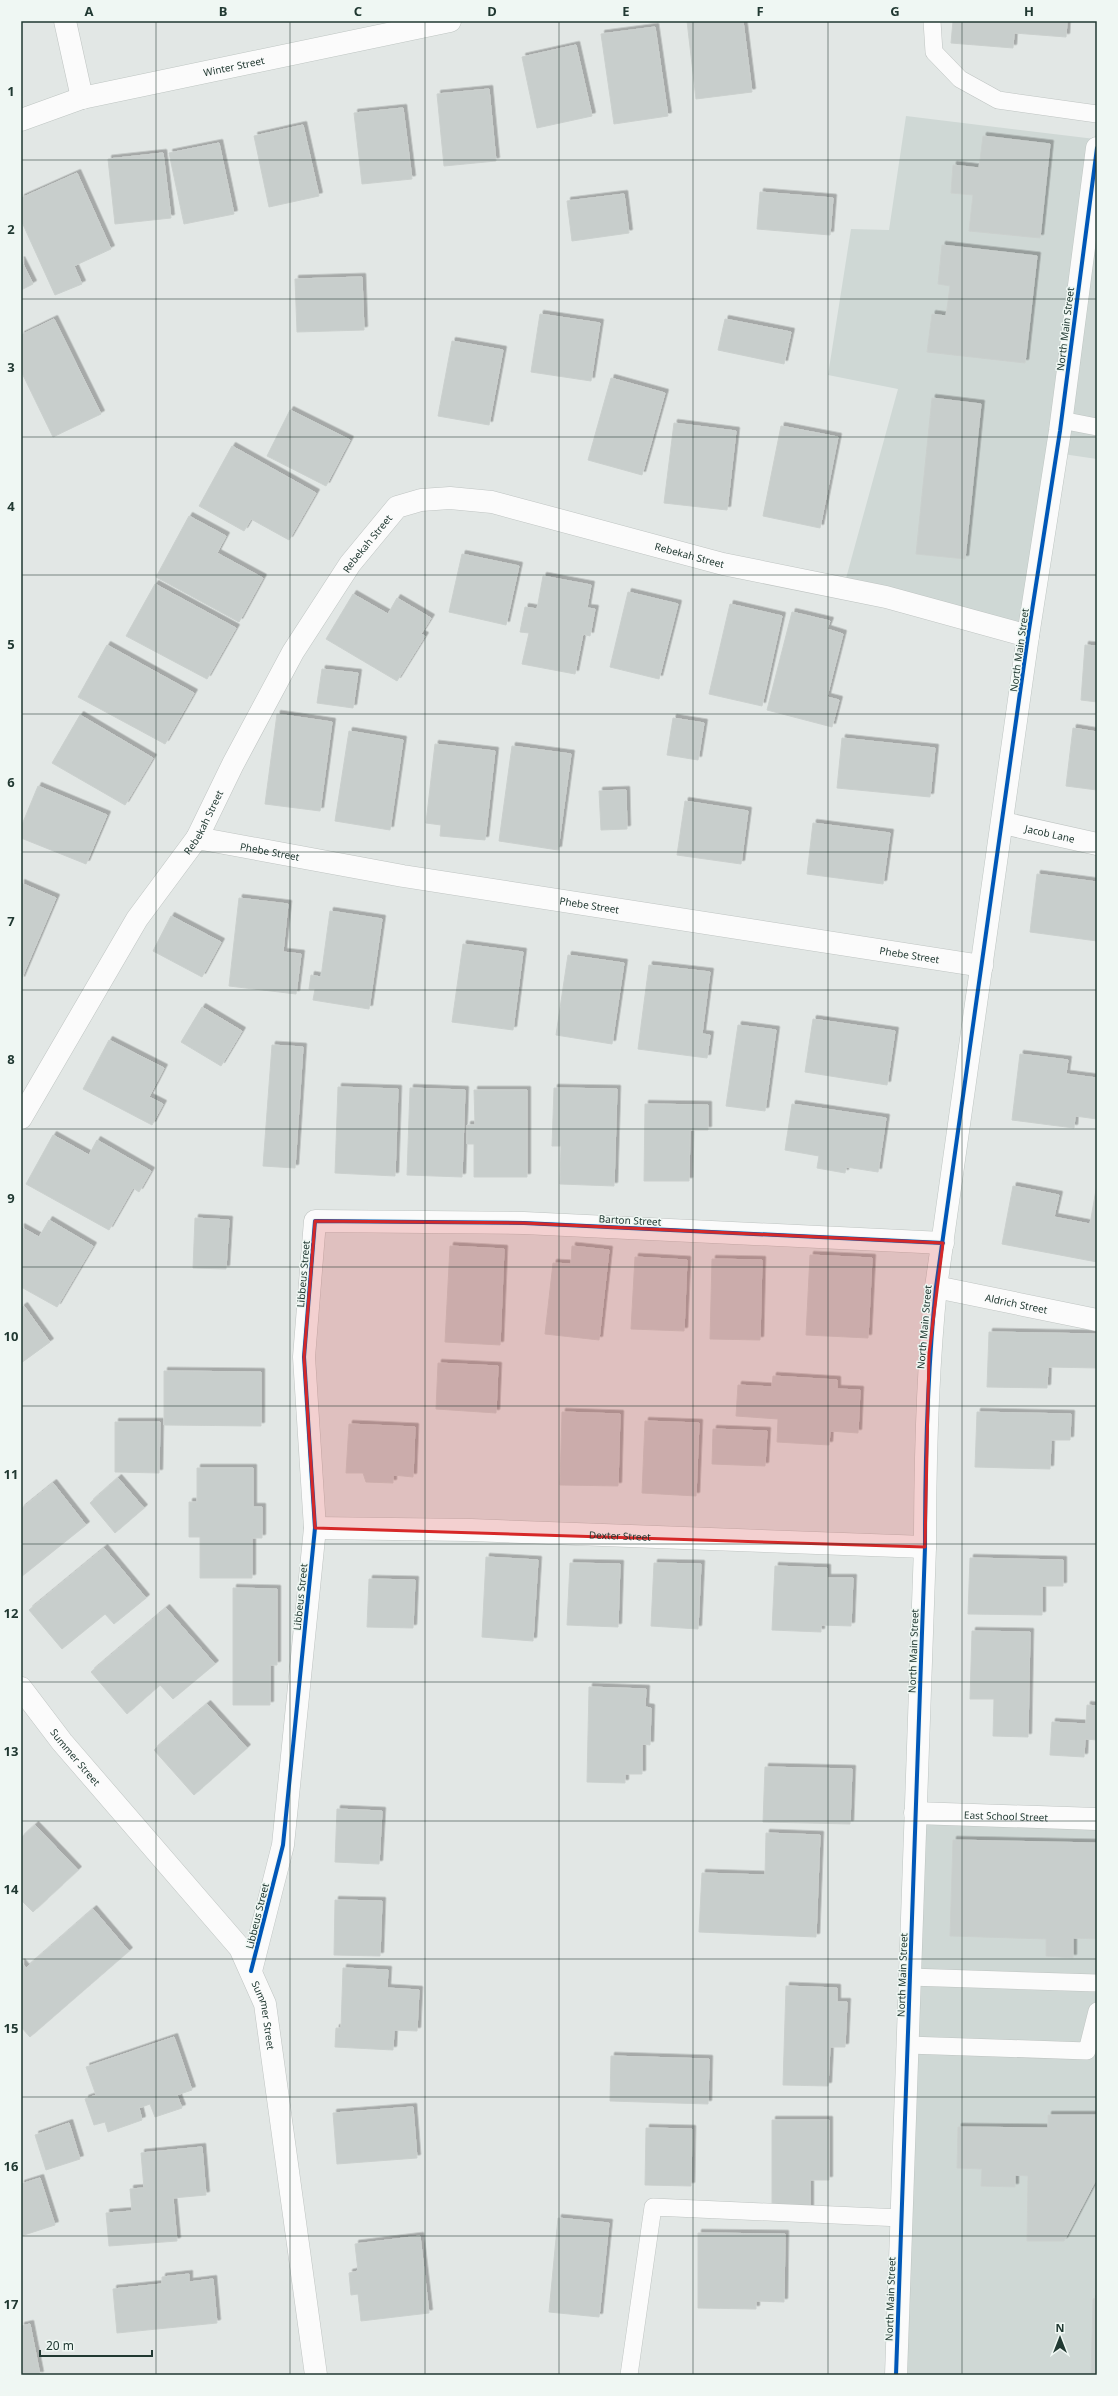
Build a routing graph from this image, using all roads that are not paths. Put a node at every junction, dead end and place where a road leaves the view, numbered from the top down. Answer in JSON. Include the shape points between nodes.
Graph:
{"nodes":[{"id":1,"x":65,"y":21,"type":"edge"},
{"id":2,"x":450,"y":21,"type":"edge"},
{"id":3,"x":932,"y":21,"type":"edge"},
{"id":4,"x":82,"y":98,"type":"junction"},
{"id":5,"x":1097,"y":114,"type":"edge"},
{"id":6,"x":21,"y":120,"type":"edge"},
{"id":7,"x":1097,"y":148,"type":"edge"},
{"id":8,"x":1095,"y":175,"type":"edge"},
{"id":9,"x":1061,"y":420,"type":"junction"},
{"id":10,"x":1097,"y":427,"type":"edge"},
{"id":11,"x":1028,"y":636,"type":"junction"},
{"id":12,"x":1003,"y":823,"type":"junction"},
{"id":13,"x":197,"y":838,"type":"junction"},
{"id":14,"x":1097,"y":844,"type":"edge"},
{"id":15,"x":982,"y":966,"type":"junction"},
{"id":16,"x":21,"y":1118,"type":"edge"},
{"id":17,"x":315,"y":1221,"type":"joint"},
{"id":18,"x":943,"y":1243,"type":"junction"},
{"id":19,"x":936,"y":1288,"type":"junction"},
{"id":20,"x":1097,"y":1320,"type":"edge"},
{"id":21,"x":315,"y":1528,"type":"junction"},
{"id":22,"x":925,"y":1547,"type":"junction"},
{"id":23,"x":21,"y":1688,"type":"edge"},
{"id":24,"x":915,"y":1813,"type":"junction"},
{"id":25,"x":1097,"y":1819,"type":"edge"},
{"id":26,"x":251,"y":1971,"type":"junction"},
{"id":27,"x":909,"y":1977,"type":"junction"},
{"id":28,"x":1097,"y":1983,"type":"edge"},
{"id":29,"x":1097,"y":2011,"type":"edge"},
{"id":30,"x":908,"y":2046,"type":"junction"},
{"id":31,"x":901,"y":2218,"type":"junction"},
{"id":32,"x":316,"y":2375,"type":"edge"},
{"id":33,"x":629,"y":2375,"type":"edge"},
{"id":34,"x":896,"y":2375,"type":"edge"}],
"edges":[{"from":1,"to":4,"type":"street"},
{"from":2,"to":4,"type":"street","name":"Winter Street"},
{"from":3,"to":5,"type":"lane","via":[[934,52],[960,79],[998,100]]},
{"from":4,"to":6,"type":"street","name":"Winter Street"},
{"from":7,"to":8,"type":"street","name":"North Main Street"},
{"from":8,"to":9,"type":"street","name":"North Main Street"},
{"from":9,"to":10,"type":"lane"},
{"from":9,"to":11,"type":"street","name":"North Main Street"},
{"from":11,"to":12,"type":"street","name":"North Main Street"},
{"from":11,"to":13,"type":"street","name":"Rebekah Street","via":[[886,598],[723,564],[492,502],[450,498],[421,500],[396,507],[350,564],[293,652]]},
{"from":12,"to":14,"type":"street","name":"Jacob Lane"},
{"from":12,"to":15,"type":"street","name":"North Main Street"},
{"from":13,"to":15,"type":"street","name":"Phebe Street","via":[[404,876]]},
{"from":13,"to":16,"type":"street","name":"Rebekah Street","via":[[137,919]]},
{"from":15,"to":18,"type":"street","name":"North Main Street"},
{"from":17,"to":18,"type":"street","name":"Barton Street","via":[[524,1223]]},
{"from":17,"to":21,"type":"street","name":"Libbeus Street","via":[[304,1357]]},
{"from":18,"to":19,"type":"street","name":"North Main Street"},
{"from":19,"to":20,"type":"street","name":"Aldrich Street"},
{"from":19,"to":22,"type":"street","name":"North Main Street","via":[[929,1354]]},
{"from":21,"to":22,"type":"street","name":"Dexter Street","via":[[471,1530]]},
{"from":21,"to":26,"type":"street","name":"Libbeus Street","via":[[283,1845]]},
{"from":22,"to":24,"type":"street","name":"North Main Street"},
{"from":23,"to":26,"type":"street","name":"Summer Street","via":[[62,1742],[240,1948]]},
{"from":24,"to":25,"type":"street","name":"East School Street"},
{"from":24,"to":27,"type":"street","name":"North Main Street"},
{"from":26,"to":32,"type":"street","name":"Summer Street","via":[[265,2004]]},
{"from":27,"to":28,"type":"lane"},
{"from":27,"to":30,"type":"street","name":"North Main Street"},
{"from":29,"to":30,"type":"lane","via":[[1086,2051]]},
{"from":30,"to":31,"type":"street","name":"North Main Street"},
{"from":31,"to":33,"type":"lane","via":[[653,2207]]},
{"from":31,"to":34,"type":"street","name":"North Main Street"}]}
